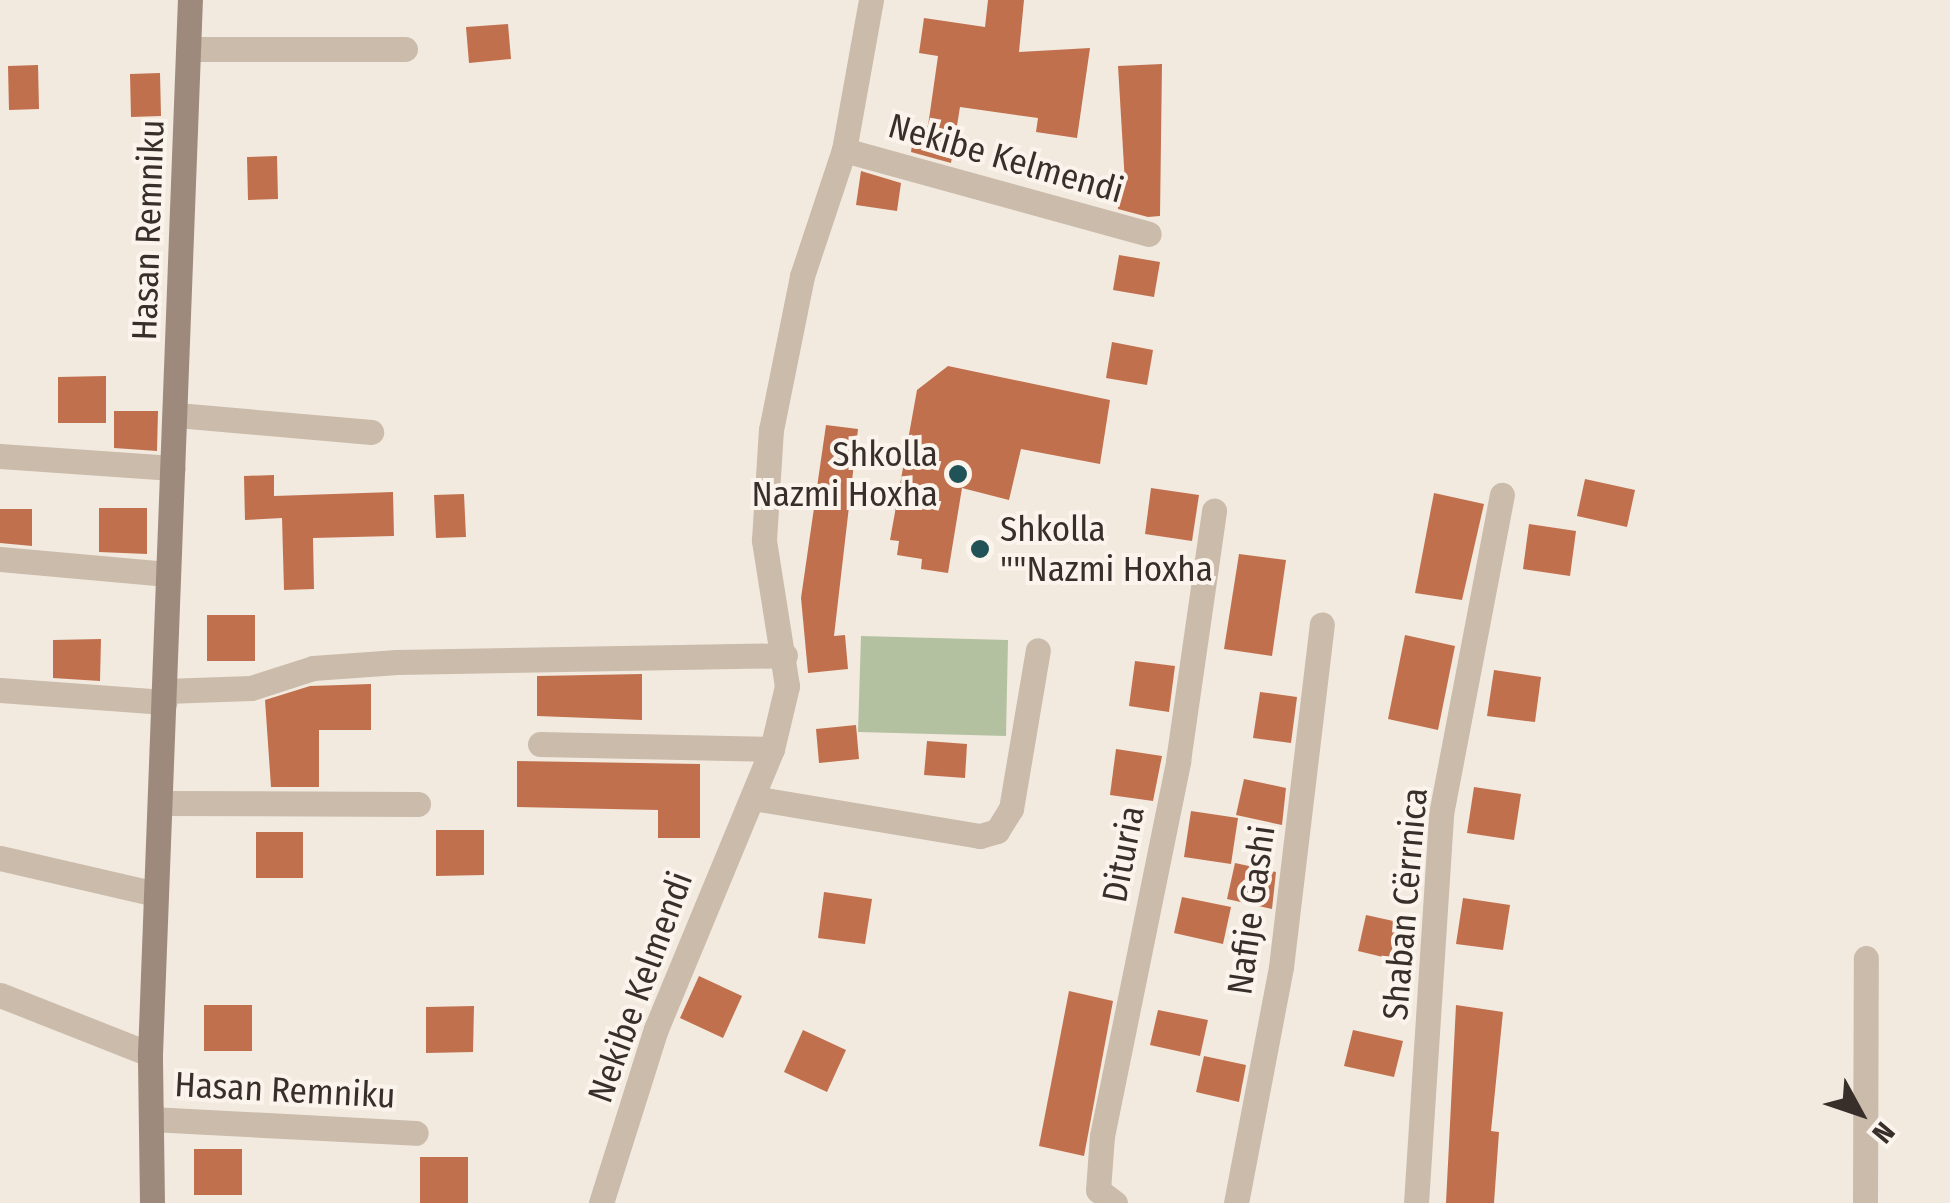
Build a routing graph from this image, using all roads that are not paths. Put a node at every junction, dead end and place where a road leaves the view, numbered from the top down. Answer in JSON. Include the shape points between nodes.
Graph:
{"nodes":[{"id":1,"x":190,"y":0,"type":"edge"},
{"id":2,"x":870,"y":0,"type":"edge"},
{"id":3,"x":190,"y":48,"type":"junction"},
{"id":4,"x":405,"y":49,"type":"dead end"},
{"id":5,"x":844,"y":150,"type":"junction"},
{"id":6,"x":1148,"y":234,"type":"dead end"},
{"id":7,"x":177,"y":415,"type":"junction"},
{"id":8,"x":370,"y":432,"type":"dead end"},
{"id":9,"x":0,"y":456,"type":"edge"},
{"id":10,"x":173,"y":468,"type":"junction"},
{"id":11,"x":1502,"y":496,"type":"dead end"},
{"id":12,"x":1214,"y":510,"type":"dead end"},
{"id":13,"x":0,"y":560,"type":"edge"},
{"id":14,"x":167,"y":574,"type":"junction"},
{"id":15,"x":1322,"y":624,"type":"dead end"},
{"id":16,"x":1038,"y":650,"type":"dead end"},
{"id":17,"x":785,"y":655,"type":"junction"},
{"id":18,"x":0,"y":690,"type":"edge"},
{"id":19,"x":165,"y":697,"type":"junction"},
{"id":20,"x":540,"y":744,"type":"dead end"},
{"id":21,"x":772,"y":749,"type":"junction"},
{"id":22,"x":753,"y":798,"type":"junction"},
{"id":23,"x":164,"y":803,"type":"junction"},
{"id":24,"x":418,"y":804,"type":"dead end"},
{"id":25,"x":0,"y":858,"type":"edge"},
{"id":26,"x":156,"y":894,"type":"junction"},
{"id":27,"x":1866,"y":958,"type":"dead end"},
{"id":28,"x":0,"y":995,"type":"edge"},
{"id":29,"x":150,"y":1054,"type":"junction"},
{"id":30,"x":151,"y":1119,"type":"junction"},
{"id":31,"x":416,"y":1132,"type":"dead end"},
{"id":32,"x":152,"y":1203,"type":"edge"},
{"id":33,"x":601,"y":1203,"type":"edge"},
{"id":34,"x":1115,"y":1203,"type":"edge"},
{"id":35,"x":1236,"y":1203,"type":"edge"},
{"id":36,"x":1416,"y":1203,"type":"edge"},
{"id":37,"x":1864,"y":1203,"type":"edge"}],
"edges":[{"from":1,"to":3,"type":"street","name":"Hasan Remniku"},
{"from":2,"to":5,"type":"street","name":"Nekibe Kelmendi"},
{"from":3,"to":4,"type":"street"},
{"from":3,"to":7,"type":"street","name":"Hasan Remniku"},
{"from":5,"to":6,"type":"street","name":"Nekibe Kelmendi"},
{"from":5,"to":17,"type":"street","name":"Nekibe Kelmendi","via":[[802,276],[771,430],[764,540]]},
{"from":7,"to":8,"type":"street"},
{"from":7,"to":10,"type":"street","name":"Hasan Remniku"},
{"from":9,"to":10,"type":"street"},
{"from":10,"to":14,"type":"street","name":"Hasan Remniku"},
{"from":11,"to":36,"type":"street","name":"Shaban Cërrnica","via":[[1441,814]]},
{"from":12,"to":34,"type":"street","name":"Dituria","via":[[1178,762],[1102,1136],[1098,1190]]},
{"from":13,"to":14,"type":"street"},
{"from":14,"to":19,"type":"street","name":"Hasan Remniku"},
{"from":15,"to":35,"type":"street","name":"Nafije Gashi","via":[[1281,967]]},
{"from":16,"to":22,"type":"street","via":[[1011,808],[998,831],[980,836]]},
{"from":17,"to":19,"type":"street","via":[[397,662],[312,668],[251,688]]},
{"from":17,"to":21,"type":"street","name":"Nekibe Kelmendi","via":[[787,686]]},
{"from":18,"to":19,"type":"street"},
{"from":19,"to":23,"type":"street","name":"Hasan Remniku"},
{"from":20,"to":21,"type":"street"},
{"from":21,"to":22,"type":"street","name":"Nekibe Kelmendi"},
{"from":22,"to":33,"type":"street","name":"Nekibe Kelmendi","via":[[664,1011]]},
{"from":23,"to":24,"type":"street"},
{"from":23,"to":26,"type":"street","name":"Hasan Remniku"},
{"from":25,"to":26,"type":"street"},
{"from":26,"to":29,"type":"street","name":"Hasan Remniku"},
{"from":27,"to":37,"type":"street"},
{"from":28,"to":29,"type":"street","name":"Hasan Remniku"},
{"from":29,"to":30,"type":"street","name":"Hasan Remniku"},
{"from":30,"to":31,"type":"street","name":"Hasan Remniku"},
{"from":30,"to":32,"type":"street","name":"Hasan Remniku"}]}
